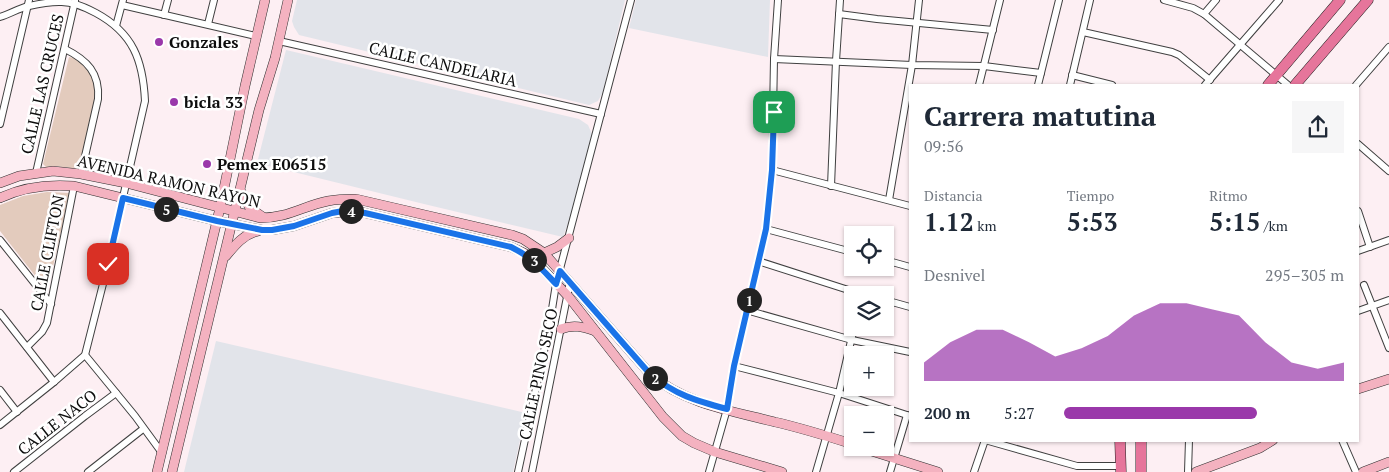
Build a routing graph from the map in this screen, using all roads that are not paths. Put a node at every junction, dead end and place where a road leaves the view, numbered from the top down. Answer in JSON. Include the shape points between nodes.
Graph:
{"nodes":[{"id":1,"x":168,"y":0,"type":"edge"},
{"id":2,"x":214,"y":0,"type":"edge"},
{"id":3,"x":265,"y":0,"type":"edge"},
{"id":4,"x":288,"y":0,"type":"edge"},
{"id":5,"x":630,"y":0,"type":"edge"},
{"id":6,"x":778,"y":0,"type":"edge"},
{"id":7,"x":840,"y":0,"type":"edge"},
{"id":8,"x":919,"y":0,"type":"edge"},
{"id":9,"x":1000,"y":0,"type":"edge"},
{"id":10,"x":1059,"y":0,"type":"edge"},
{"id":11,"x":1090,"y":0,"type":"edge"},
{"id":12,"x":1164,"y":0,"type":"edge"},
{"id":13,"x":1216,"y":0,"type":"edge"},
{"id":14,"x":1279,"y":0,"type":"edge"},
{"id":15,"x":1340,"y":0,"type":"edge"},
{"id":16,"x":1368,"y":0,"type":"edge"},
{"id":17,"x":75,"y":2,"type":"edge"},
{"id":18,"x":122,"y":2,"type":"edge"},
{"id":19,"x":29,"y":3,"type":"edge"},
{"id":20,"x":839,"y":14,"type":"junction"},
{"id":21,"x":1204,"y":14,"type":"junction"},
{"id":22,"x":164,"y":15,"type":"junction"},
{"id":23,"x":0,"y":17,"type":"edge"},
{"id":24,"x":916,"y":23,"type":"junction"},
{"id":25,"x":208,"y":24,"type":"junction"},
{"id":26,"x":116,"y":26,"type":"junction"},
{"id":27,"x":993,"y":30,"type":"junction"},
{"id":28,"x":1082,"y":32,"type":"junction"},
{"id":29,"x":256,"y":36,"type":"junction"},
{"id":30,"x":279,"y":41,"type":"junction"},
{"id":31,"x":1240,"y":44,"type":"junction"},
{"id":32,"x":1389,"y":47,"type":"edge"},
{"id":33,"x":65,"y":49,"type":"junction"},
{"id":34,"x":774,"y":59,"type":"junction"},
{"id":35,"x":836,"y":62,"type":"junction"},
{"id":36,"x":912,"y":65,"type":"junction"},
{"id":37,"x":984,"y":66,"type":"junction"},
{"id":38,"x":1041,"y":73,"type":"junction"},
{"id":39,"x":1072,"y":75,"type":"junction"},
{"id":40,"x":1276,"y":75,"type":"junction"},
{"id":41,"x":1207,"y":82,"type":"edge"},
{"id":42,"x":979,"y":84,"type":"edge"},
{"id":43,"x":1038,"y":84,"type":"edge"},
{"id":44,"x":1070,"y":84,"type":"edge"},
{"id":45,"x":1108,"y":84,"type":"edge"},
{"id":46,"x":1269,"y":84,"type":"edge"},
{"id":47,"x":1287,"y":84,"type":"edge"},
{"id":48,"x":1296,"y":84,"type":"edge"},
{"id":49,"x":1357,"y":84,"type":"edge"},
{"id":50,"x":601,"y":114,"type":"junction"},
{"id":51,"x":0,"y":124,"type":"edge"},
{"id":52,"x":1359,"y":145,"type":"edge"},
{"id":53,"x":772,"y":170,"type":"junction"},
{"id":54,"x":1389,"y":171,"type":"edge"},
{"id":55,"x":36,"y":173,"type":"junction"},
{"id":56,"x":81,"y":174,"type":"junction"},
{"id":57,"x":0,"y":183,"type":"edge"},
{"id":58,"x":126,"y":184,"type":"junction"},
{"id":59,"x":74,"y":186,"type":"junction"},
{"id":60,"x":831,"y":186,"type":"junction"},
{"id":61,"x":240,"y":190,"type":"junction"},
{"id":62,"x":0,"y":198,"type":"edge"},
{"id":63,"x":123,"y":198,"type":"junction"},
{"id":64,"x":889,"y":200,"type":"junction"},
{"id":65,"x":909,"y":206,"type":"edge"},
{"id":66,"x":220,"y":208,"type":"junction"},
{"id":67,"x":235,"y":211,"type":"junction"},
{"id":68,"x":1359,"y":214,"type":"edge"},
{"id":69,"x":265,"y":218,"type":"junction"},
{"id":70,"x":217,"y":221,"type":"junction"},
{"id":71,"x":232,"y":225,"type":"junction"},
{"id":72,"x":766,"y":229,"type":"junction"},
{"id":73,"x":262,"y":230,"type":"junction"},
{"id":74,"x":569,"y":238,"type":"junction"},
{"id":75,"x":0,"y":240,"type":"edge"},
{"id":76,"x":1389,"y":240,"type":"edge"},
{"id":77,"x":1370,"y":247,"type":"junction"},
{"id":78,"x":844,"y":250,"type":"edge"},
{"id":79,"x":1359,"y":251,"type":"edge"},
{"id":80,"x":544,"y":253,"type":"junction"},
{"id":81,"x":224,"y":258,"type":"junction"},
{"id":82,"x":758,"y":261,"type":"junction"},
{"id":83,"x":894,"y":263,"type":"edge"},
{"id":84,"x":909,"y":267,"type":"edge"},
{"id":85,"x":560,"y":271,"type":"junction"},
{"id":86,"x":570,"y":282,"type":"junction"},
{"id":87,"x":556,"y":284,"type":"junction"},
{"id":88,"x":1364,"y":285,"type":"dead end"},
{"id":89,"x":844,"y":289,"type":"edge"},
{"id":90,"x":568,"y":296,"type":"junction"},
{"id":91,"x":1389,"y":300,"type":"edge"},
{"id":92,"x":894,"y":303,"type":"edge"},
{"id":93,"x":51,"y":304,"type":"junction"},
{"id":94,"x":1372,"y":305,"type":"junction"},
{"id":95,"x":909,"y":307,"type":"edge"},
{"id":96,"x":746,"y":310,"type":"junction"},
{"id":97,"x":1359,"y":311,"type":"edge"},
{"id":98,"x":0,"y":314,"type":"edge"},
{"id":99,"x":561,"y":329,"type":"junction"},
{"id":100,"x":595,"y":331,"type":"junction"},
{"id":101,"x":853,"y":336,"type":"edge"},
{"id":102,"x":852,"y":340,"type":"junction"},
{"id":103,"x":27,"y":347,"type":"junction"},
{"id":104,"x":1389,"y":348,"type":"edge"},
{"id":105,"x":909,"y":352,"type":"edge"},
{"id":106,"x":85,"y":355,"type":"junction"},
{"id":107,"x":734,"y":366,"type":"junction"},
{"id":108,"x":1389,"y":379,"type":"edge"},
{"id":109,"x":54,"y":382,"type":"junction"},
{"id":110,"x":1359,"y":389,"type":"edge"},
{"id":111,"x":0,"y":390,"type":"edge"},
{"id":112,"x":116,"y":393,"type":"junction"},
{"id":113,"x":839,"y":393,"type":"junction"},
{"id":114,"x":727,"y":409,"type":"junction"},
{"id":115,"x":17,"y":412,"type":"junction"},
{"id":116,"x":908,"y":416,"type":"edge"},
{"id":117,"x":0,"y":425,"type":"edge"},
{"id":118,"x":144,"y":429,"type":"junction"},
{"id":119,"x":826,"y":436,"type":"junction"},
{"id":120,"x":844,"y":442,"type":"edge"},
{"id":121,"x":984,"y":442,"type":"edge"},
{"id":122,"x":992,"y":442,"type":"edge"},
{"id":123,"x":1120,"y":442,"type":"edge"},
{"id":124,"x":1141,"y":442,"type":"edge"},
{"id":125,"x":1189,"y":442,"type":"edge"},
{"id":126,"x":1270,"y":442,"type":"edge"},
{"id":127,"x":1343,"y":442,"type":"edge"},
{"id":128,"x":715,"y":452,"type":"junction"},
{"id":129,"x":162,"y":453,"type":"junction"},
{"id":130,"x":888,"y":456,"type":"edge"},
{"id":131,"x":894,"y":458,"type":"junction"},
{"id":132,"x":1389,"y":462,"type":"edge"},
{"id":133,"x":1120,"y":469,"type":"edge"},
{"id":134,"x":14,"y":472,"type":"edge"},
{"id":135,"x":88,"y":472,"type":"edge"},
{"id":136,"x":157,"y":472,"type":"edge"},
{"id":137,"x":172,"y":472,"type":"edge"},
{"id":138,"x":518,"y":472,"type":"edge"},
{"id":139,"x":532,"y":472,"type":"edge"},
{"id":140,"x":709,"y":472,"type":"edge"},
{"id":141,"x":782,"y":472,"type":"edge"},
{"id":142,"x":816,"y":472,"type":"edge"},
{"id":143,"x":890,"y":472,"type":"edge"},
{"id":144,"x":938,"y":472,"type":"edge"},
{"id":145,"x":974,"y":472,"type":"edge"},
{"id":146,"x":1141,"y":472,"type":"edge"},
{"id":147,"x":1188,"y":472,"type":"edge"},
{"id":148,"x":1196,"y":472,"type":"edge"},
{"id":149,"x":1356,"y":472,"type":"edge"},
{"id":150,"x":1362,"y":472,"type":"edge"}],
"edges":[{"from":1,"to":22,"type":"street"},
{"from":2,"to":25,"type":"street"},
{"from":3,"to":29,"type":"main road"},
{"from":4,"to":30,"type":"main road"},
{"from":5,"to":50,"type":"street","name":"CALLE PINO SECO"},
{"from":6,"to":34,"type":"street"},
{"from":7,"to":20,"type":"street"},
{"from":8,"to":24,"type":"street"},
{"from":9,"to":27,"type":"street"},
{"from":10,"to":38,"type":"street"},
{"from":11,"to":28,"type":"street"},
{"from":12,"to":21,"type":"street"},
{"from":13,"to":21,"type":"street"},
{"from":14,"to":31,"type":"street"},
{"from":15,"to":40,"type":"main road"},
{"from":16,"to":48,"type":"main road"},
{"from":17,"to":19,"type":"street"},
{"from":17,"to":26,"type":"street"},
{"from":17,"to":33,"type":"street","name":"CALLE LAS CRUCES"},
{"from":18,"to":22,"type":"street"},
{"from":18,"to":26,"type":"street"},
{"from":19,"to":23,"type":"street"},
{"from":19,"to":51,"type":"street"},
{"from":20,"to":24,"type":"street"},
{"from":20,"to":35,"type":"street"},
{"from":21,"to":31,"type":"street"},
{"from":22,"to":25,"type":"street"},
{"from":24,"to":27,"type":"street"},
{"from":24,"to":36,"type":"street"},
{"from":25,"to":29,"type":"street"},
{"from":26,"to":58,"type":"street","via":[[129,41],[144,80],[145,101]]},
{"from":27,"to":37,"type":"street"},
{"from":28,"to":39,"type":"street"},
{"from":28,"to":41,"type":"street","via":[[1172,52]]},
{"from":29,"to":66,"type":"main road"},
{"from":30,"to":50,"type":"street","name":"CALLE CANDELARIA"},
{"from":30,"to":61,"type":"main road"},
{"from":31,"to":40,"type":"street"},
{"from":31,"to":41,"type":"street"},
{"from":32,"to":49,"type":"street"},
{"from":33,"to":55,"type":"street","name":"CALLE LAS CRUCES"},
{"from":33,"to":56,"type":"street","via":[[85,61],[99,87]]},
{"from":34,"to":35,"type":"street"},
{"from":34,"to":53,"type":"street"},
{"from":35,"to":36,"type":"street"},
{"from":35,"to":60,"type":"street"},
{"from":36,"to":37,"type":"street"},
{"from":36,"to":64,"type":"street"},
{"from":37,"to":38,"type":"street"},
{"from":37,"to":42,"type":"street"},
{"from":38,"to":43,"type":"street"},
{"from":39,"to":44,"type":"street"},
{"from":39,"to":45,"type":"street"},
{"from":40,"to":46,"type":"main road"},
{"from":40,"to":47,"type":"street"},
{"from":50,"to":74,"type":"street","name":"CALLE PINO SECO"},
{"from":52,"to":54,"type":"street"},
{"from":53,"to":60,"type":"street"},
{"from":53,"to":72,"type":"street"},
{"from":55,"to":56,"type":"main road","name":"AVENIDA RAMON RAYON"},
{"from":55,"to":57,"type":"main road","name":"AVENIDA RAMON RAYON"},
{"from":56,"to":58,"type":"main road","name":"AVENIDA RAMON RAYON"},
{"from":58,"to":63,"type":"street"},
{"from":58,"to":66,"type":"main road","name":"AVENIDA RAMON RAYON"},
{"from":59,"to":62,"type":"main road","name":"AVENIDA RAMON RAYON","via":[[23,189]]},
{"from":59,"to":63,"type":"main road","name":"AVENIDA RAMON RAYON"},
{"from":59,"to":93,"type":"street","name":"CALLE CLIFTON"},
{"from":60,"to":64,"type":"street"},
{"from":61,"to":67,"type":"main road"},
{"from":61,"to":69,"type":"main road","via":[[250,208]]},
{"from":63,"to":70,"type":"main road","name":"AVENIDA RAMON RAYON"},
{"from":63,"to":106,"type":"street"},
{"from":64,"to":65,"type":"street"},
{"from":66,"to":67,"type":"main road","name":"AVENIDA RAMON RAYON"},
{"from":66,"to":70,"type":"main road"},
{"from":67,"to":69,"type":"main road","name":"AVENIDA RAMON RAYON"},
{"from":67,"to":71,"type":"main road"},
{"from":68,"to":77,"type":"street"},
{"from":69,"to":80,"type":"main road","name":"AVENIDA RAMON RAYON","via":[[284,216],[326,201],[356,200],[512,235]]},
{"from":70,"to":71,"type":"main road","name":"AVENIDA RAMON RAYON"},
{"from":70,"to":129,"type":"main road"},
{"from":71,"to":73,"type":"main road","name":"AVENIDA RAMON RAYON"},
{"from":71,"to":81,"type":"main road"},
{"from":72,"to":78,"type":"street"},
{"from":72,"to":82,"type":"street"},
{"from":73,"to":81,"type":"main road","via":[[247,235]]},
{"from":73,"to":87,"type":"main road","name":"AVENIDA RAMON RAYON","via":[[294,226],[343,211],[365,213],[511,247],[536,262]]},
{"from":74,"to":80,"type":"main road"},
{"from":74,"to":85,"type":"street","name":"CALLE PINO SECO"},
{"from":75,"to":93,"type":"street"},
{"from":76,"to":77,"type":"street"},
{"from":77,"to":79,"type":"street"},
{"from":80,"to":85,"type":"main road","name":"AVENIDA RAMON RAYON"},
{"from":81,"to":137,"type":"main road"},
{"from":82,"to":89,"type":"street"},
{"from":82,"to":96,"type":"street"},
{"from":83,"to":84,"type":"street"},
{"from":85,"to":86,"type":"main road","name":"AVENIDA RAMON RAYON"},
{"from":85,"to":87,"type":"street","name":"CALLE PINO SECO"},
{"from":86,"to":90,"type":"street","name":"CALLE PINO SECO"},
{"from":86,"to":114,"type":"main road","name":"AVENIDA RAMON RAYON","via":[[650,374],[691,399]]},
{"from":87,"to":90,"type":"main road","name":"AVENIDA RAMON RAYON"},
{"from":87,"to":138,"type":"street","name":"CALLE PINO SECO"},
{"from":88,"to":94,"type":"street"},
{"from":90,"to":99,"type":"street","name":"CALLE PINO SECO"},
{"from":90,"to":100,"type":"main road","name":"AVENIDA RAMON RAYON"},
{"from":91,"to":94,"type":"street"},
{"from":92,"to":95,"type":"street"},
{"from":93,"to":103,"type":"street","name":"CALLE CLIFTON","via":[[46,326]]},
{"from":94,"to":97,"type":"street"},
{"from":94,"to":104,"type":"street"},
{"from":96,"to":102,"type":"street"},
{"from":96,"to":107,"type":"street"},
{"from":98,"to":103,"type":"street"},
{"from":99,"to":100,"type":"main road","via":[[578,326]]},
{"from":99,"to":139,"type":"street","name":"CALLE PINO SECO"},
{"from":100,"to":128,"type":"main road","name":"AVENIDA RAMON RAYON","via":[[663,417],[682,436]]},
{"from":101,"to":102,"type":"street"},
{"from":102,"to":105,"type":"street"},
{"from":102,"to":113,"type":"street"},
{"from":103,"to":109,"type":"street"},
{"from":106,"to":109,"type":"street"},
{"from":106,"to":112,"type":"street"},
{"from":107,"to":113,"type":"street"},
{"from":107,"to":114,"type":"street"},
{"from":108,"to":110,"type":"main road"},
{"from":109,"to":115,"type":"street"},
{"from":111,"to":115,"type":"street"},
{"from":112,"to":118,"type":"street"},
{"from":112,"to":134,"type":"street","name":"CALLE NACO"},
{"from":113,"to":116,"type":"street"},
{"from":113,"to":119,"type":"street"},
{"from":114,"to":119,"type":"main road","name":"AVENIDA RAMON RAYON"},
{"from":114,"to":128,"type":"street"},
{"from":115,"to":117,"type":"street"},
{"from":116,"to":131,"type":"street"},
{"from":118,"to":129,"type":"street"},
{"from":118,"to":135,"type":"street"},
{"from":119,"to":120,"type":"main road","name":"AVENIDA RAMON RAYON"},
{"from":119,"to":142,"type":"street"},
{"from":121,"to":145,"type":"street"},
{"from":122,"to":133,"type":"street","via":[[1077,466]]},
{"from":123,"to":133,"type":"main road"},
{"from":124,"to":146,"type":"main road"},
{"from":125,"to":147,"type":"street"},
{"from":126,"to":148,"type":"main road"},
{"from":127,"to":149,"type":"street"},
{"from":128,"to":140,"type":"street"},
{"from":128,"to":141,"type":"main road","name":"AVENIDA RAMON RAYON"},
{"from":129,"to":136,"type":"main road"},
{"from":130,"to":131,"type":"main road"},
{"from":131,"to":143,"type":"street"},
{"from":131,"to":144,"type":"main road"},
{"from":132,"to":150,"type":"main road"}]}
